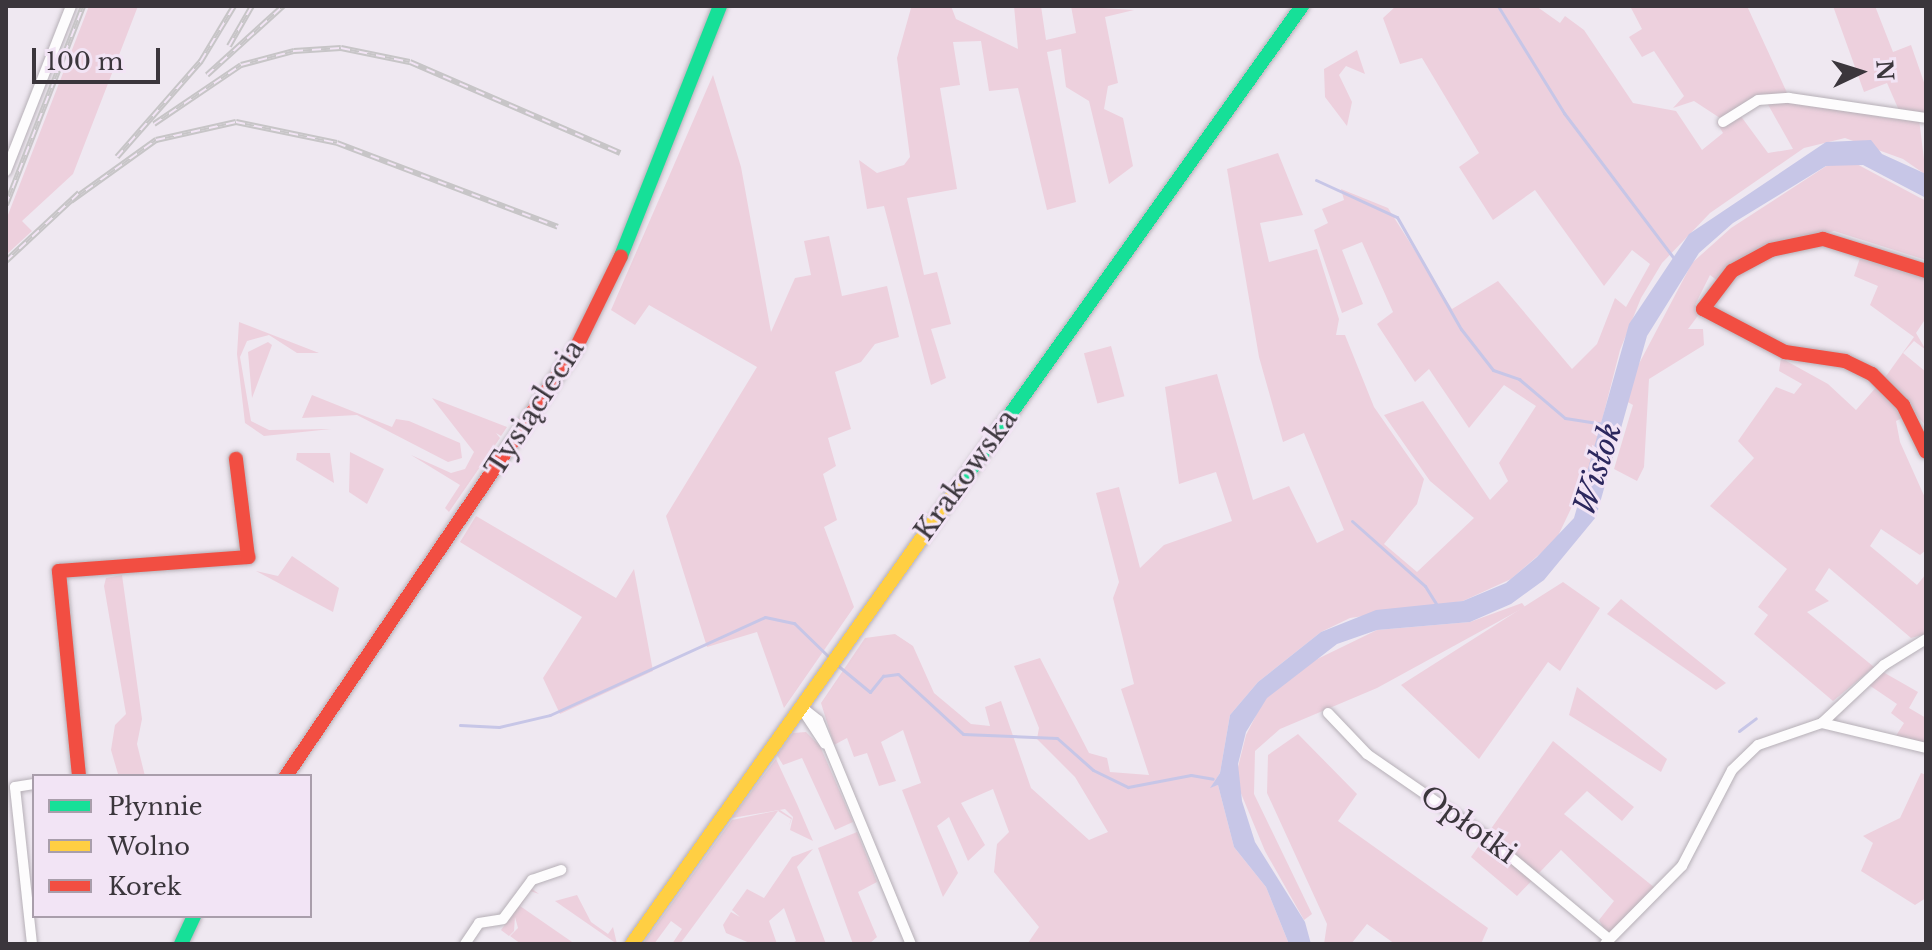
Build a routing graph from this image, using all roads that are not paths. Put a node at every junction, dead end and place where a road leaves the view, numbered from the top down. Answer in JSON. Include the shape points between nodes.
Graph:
{"nodes":[{"id":1,"x":71,"y":6,"type":"edge"},
{"id":2,"x":720,"y":6,"type":"edge"},
{"id":3,"x":1302,"y":6,"type":"edge"},
{"id":4,"x":1926,"y":118,"type":"edge"},
{"id":5,"x":1723,"y":122,"type":"dead end"},
{"id":6,"x":6,"y":171,"type":"edge"},
{"id":7,"x":1926,"y":271,"type":"edge"},
{"id":8,"x":1926,"y":452,"type":"edge"},
{"id":9,"x":236,"y":459,"type":"dead end"},
{"id":10,"x":1926,"y":639,"type":"edge"},
{"id":11,"x":815,"y":685,"type":"junction"},
{"id":12,"x":800,"y":706,"type":"junction"},
{"id":13,"x":1328,"y":713,"type":"dead end"},
{"id":14,"x":815,"y":716,"type":"junction"},
{"id":15,"x":1822,"y":723,"type":"junction"},
{"id":16,"x":811,"y":728,"type":"junction"},
{"id":17,"x":783,"y":730,"type":"junction"},
{"id":18,"x":829,"y":748,"type":"junction"},
{"id":19,"x":1926,"y":748,"type":"edge"},
{"id":20,"x":79,"y":774,"type":"edge"},
{"id":21,"x":287,"y":774,"type":"edge"},
{"id":22,"x":32,"y":784,"type":"edge"},
{"id":23,"x":561,"y":870,"type":"dead end"},
{"id":24,"x":193,"y":918,"type":"edge"},
{"id":25,"x":1607,"y":942,"type":"edge"},
{"id":26,"x":32,"y":944,"type":"edge"},
{"id":27,"x":181,"y":944,"type":"edge"},
{"id":28,"x":465,"y":944,"type":"edge"},
{"id":29,"x":632,"y":944,"type":"edge"},
{"id":30,"x":911,"y":944,"type":"edge"}],
"edges":[{"from":1,"to":6,"type":"street"},
{"from":2,"to":21,"type":"street","name":"Tysiąclecia","via":[[611,281],[576,348]]},
{"from":3,"to":11,"type":"street","name":"Krakowska"},
{"from":4,"to":5,"type":"street","via":[[1789,98],[1758,100]]},
{"from":7,"to":8,"type":"street","via":[[1823,239],[1771,250],[1732,271],[1703,309],[1785,352],[1845,361],[1872,374],[1903,405]]},
{"from":9,"to":20,"type":"street","via":[[248,557],[59,571]]},
{"from":10,"to":15,"type":"street","via":[[1884,665]]},
{"from":11,"to":12,"type":"street","name":"Krakowska"},
{"from":11,"to":14,"type":"street"},
{"from":12,"to":14,"type":"street"},
{"from":12,"to":16,"type":"street"},
{"from":12,"to":17,"type":"street","name":"Krakowska"},
{"from":13,"to":25,"type":"street","name":"Opłotki","via":[[1367,754],[1483,834]]},
{"from":14,"to":18,"type":"street"},
{"from":15,"to":19,"type":"street"},
{"from":15,"to":25,"type":"street","via":[[1781,732],[1732,770],[1682,866]]},
{"from":16,"to":17,"type":"street"},
{"from":16,"to":18,"type":"street"},
{"from":17,"to":29,"type":"street","name":"Krakowska"},
{"from":18,"to":30,"type":"street"},
{"from":22,"to":26,"type":"street","via":[[15,787]]},
{"from":23,"to":28,"type":"street","via":[[532,880],[503,919],[479,923]]},
{"from":24,"to":27,"type":"street"}]}
